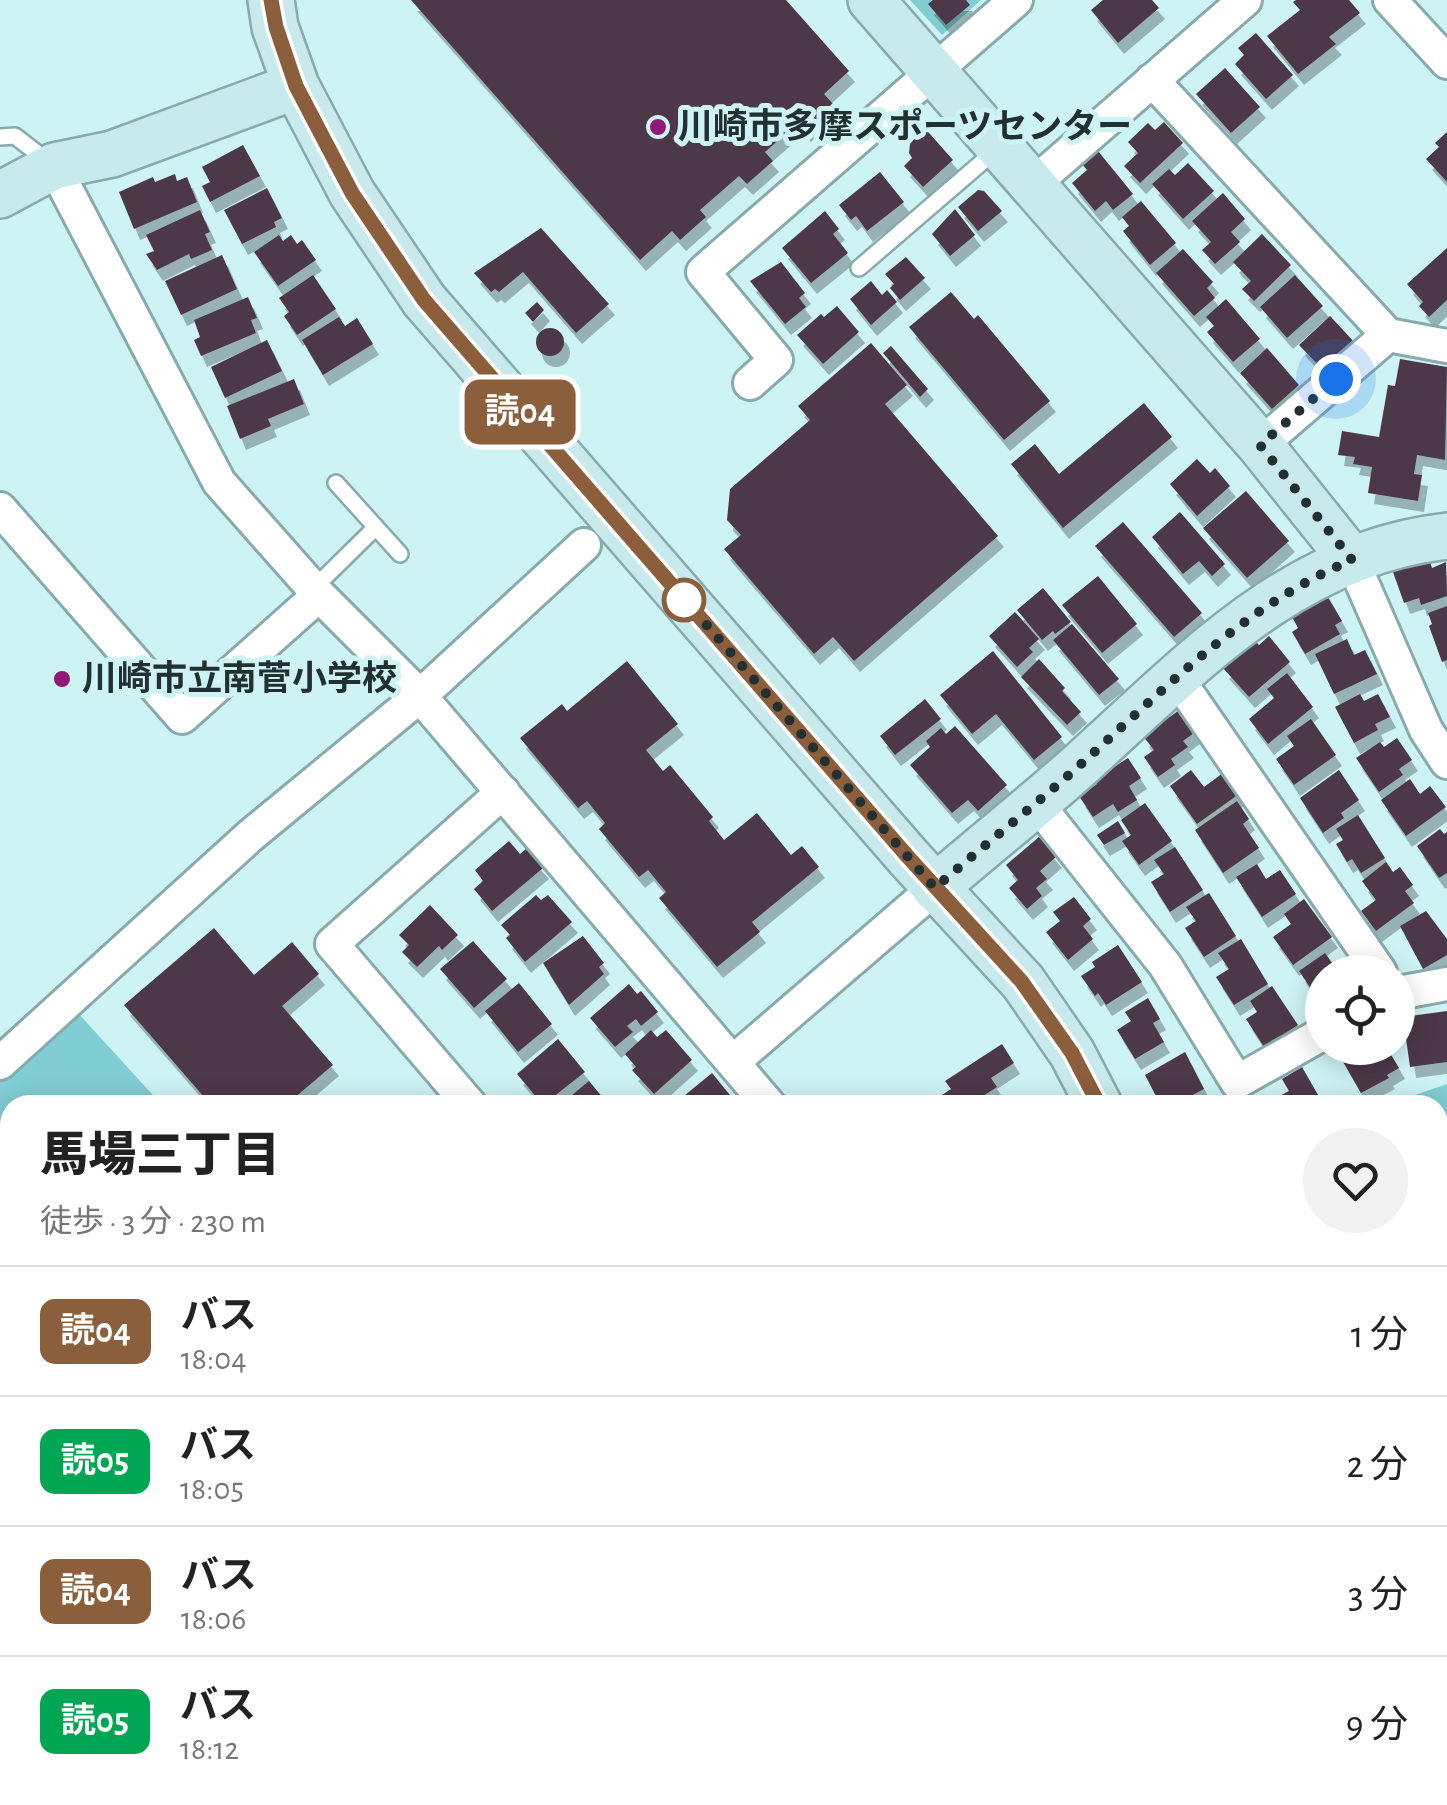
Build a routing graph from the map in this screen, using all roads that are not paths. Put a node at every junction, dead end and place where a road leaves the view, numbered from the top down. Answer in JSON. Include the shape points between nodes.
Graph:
{"nodes":[{"id":1,"x":271,"y":0,"type":"edge"},
{"id":2,"x":871,"y":0,"type":"edge"},
{"id":3,"x":1016,"y":0,"type":"edge"},
{"id":4,"x":1245,"y":0,"type":"edge"},
{"id":5,"x":1390,"y":0,"type":"edge"},
{"id":6,"x":1447,"y":62,"type":"edge"},
{"id":7,"x":933,"y":70,"type":"junction"},
{"id":8,"x":1152,"y":80,"type":"junction"},
{"id":9,"x":296,"y":86,"type":"junction"},
{"id":10,"x":0,"y":137,"type":"edge"},
{"id":11,"x":998,"y":148,"type":"junction"},
{"id":12,"x":54,"y":166,"type":"junction"},
{"id":13,"x":1031,"y":186,"type":"junction"},
{"id":14,"x":0,"y":194,"type":"edge"},
{"id":15,"x":858,"y":268,"type":"dead end"},
{"id":16,"x":1388,"y":335,"type":"junction"},
{"id":17,"x":1447,"y":346,"type":"edge"},
{"id":18,"x":750,"y":383,"type":"dead end"},
{"id":19,"x":1260,"y":445,"type":"junction"},
{"id":20,"x":336,"y":483,"type":"dead end"},
{"id":21,"x":0,"y":509,"type":"edge"},
{"id":22,"x":376,"y":528,"type":"junction"},
{"id":23,"x":1447,"y":536,"type":"edge"},
{"id":24,"x":584,"y":545,"type":"dead end"},
{"id":25,"x":400,"y":554,"type":"dead end"},
{"id":26,"x":1352,"y":560,"type":"junction"},
{"id":27,"x":316,"y":592,"type":"junction"},
{"id":28,"x":1177,"y":678,"type":"junction"},
{"id":29,"x":420,"y":696,"type":"junction"},
{"id":30,"x":1447,"y":762,"type":"edge"},
{"id":31,"x":503,"y":792,"type":"junction"},
{"id":32,"x":1036,"y":804,"type":"junction"},
{"id":33,"x":935,"y":888,"type":"junction"},
{"id":34,"x":1368,"y":955,"type":"edge"},
{"id":35,"x":1447,"y":984,"type":"edge"},
{"id":36,"x":1415,"y":990,"type":"edge"},
{"id":37,"x":1305,"y":1044,"type":"edge"},
{"id":38,"x":734,"y":1061,"type":"junction"},
{"id":39,"x":0,"y":1063,"type":"edge"},
{"id":40,"x":460,"y":1095,"type":"edge"},
{"id":41,"x":761,"y":1095,"type":"edge"},
{"id":42,"x":1094,"y":1095,"type":"edge"}],
"edges":[{"from":1,"to":9,"type":"street"},
{"from":2,"to":7,"type":"street"},
{"from":3,"to":7,"type":"street"},
{"from":4,"to":8,"type":"street"},
{"from":5,"to":6,"type":"street"},
{"from":7,"to":11,"type":"street"},
{"from":7,"to":18,"type":"street","via":[[704,272],[776,360]]},
{"from":8,"to":13,"type":"street"},
{"from":8,"to":16,"type":"street"},
{"from":9,"to":12,"type":"street","via":[[112,154]]},
{"from":9,"to":33,"type":"street","via":[[352,193],[424,300]]},
{"from":10,"to":12,"type":"lane","via":[[15,136]]},
{"from":11,"to":13,"type":"street"},
{"from":11,"to":15,"type":"lane"},
{"from":12,"to":14,"type":"street"},
{"from":12,"to":27,"type":"street","via":[[219,482]]},
{"from":13,"to":19,"type":"street"},
{"from":16,"to":17,"type":"street"},
{"from":16,"to":19,"type":"street"},
{"from":19,"to":26,"type":"street"},
{"from":20,"to":22,"type":"lane"},
{"from":21,"to":27,"type":"street","via":[[182,718]]},
{"from":22,"to":25,"type":"lane"},
{"from":22,"to":27,"type":"lane"},
{"from":23,"to":26,"type":"street"},
{"from":24,"to":29,"type":"street"},
{"from":26,"to":28,"type":"street","via":[[1310,577],[1248,617]]},
{"from":26,"to":30,"type":"street","via":[[1426,730]]},
{"from":27,"to":29,"type":"street"},
{"from":28,"to":32,"type":"street"},
{"from":28,"to":34,"type":"street"},
{"from":29,"to":31,"type":"street"},
{"from":29,"to":39,"type":"street","via":[[250,836],[88,1004]]},
{"from":31,"to":38,"type":"street"},
{"from":31,"to":40,"type":"street","via":[[332,944]]},
{"from":32,"to":33,"type":"street"},
{"from":32,"to":37,"type":"street","via":[[1165,965],[1238,1082]]},
{"from":33,"to":38,"type":"street"},
{"from":33,"to":42,"type":"street","via":[[1022,982]]},
{"from":35,"to":36,"type":"street"},
{"from":38,"to":41,"type":"street"}]}
